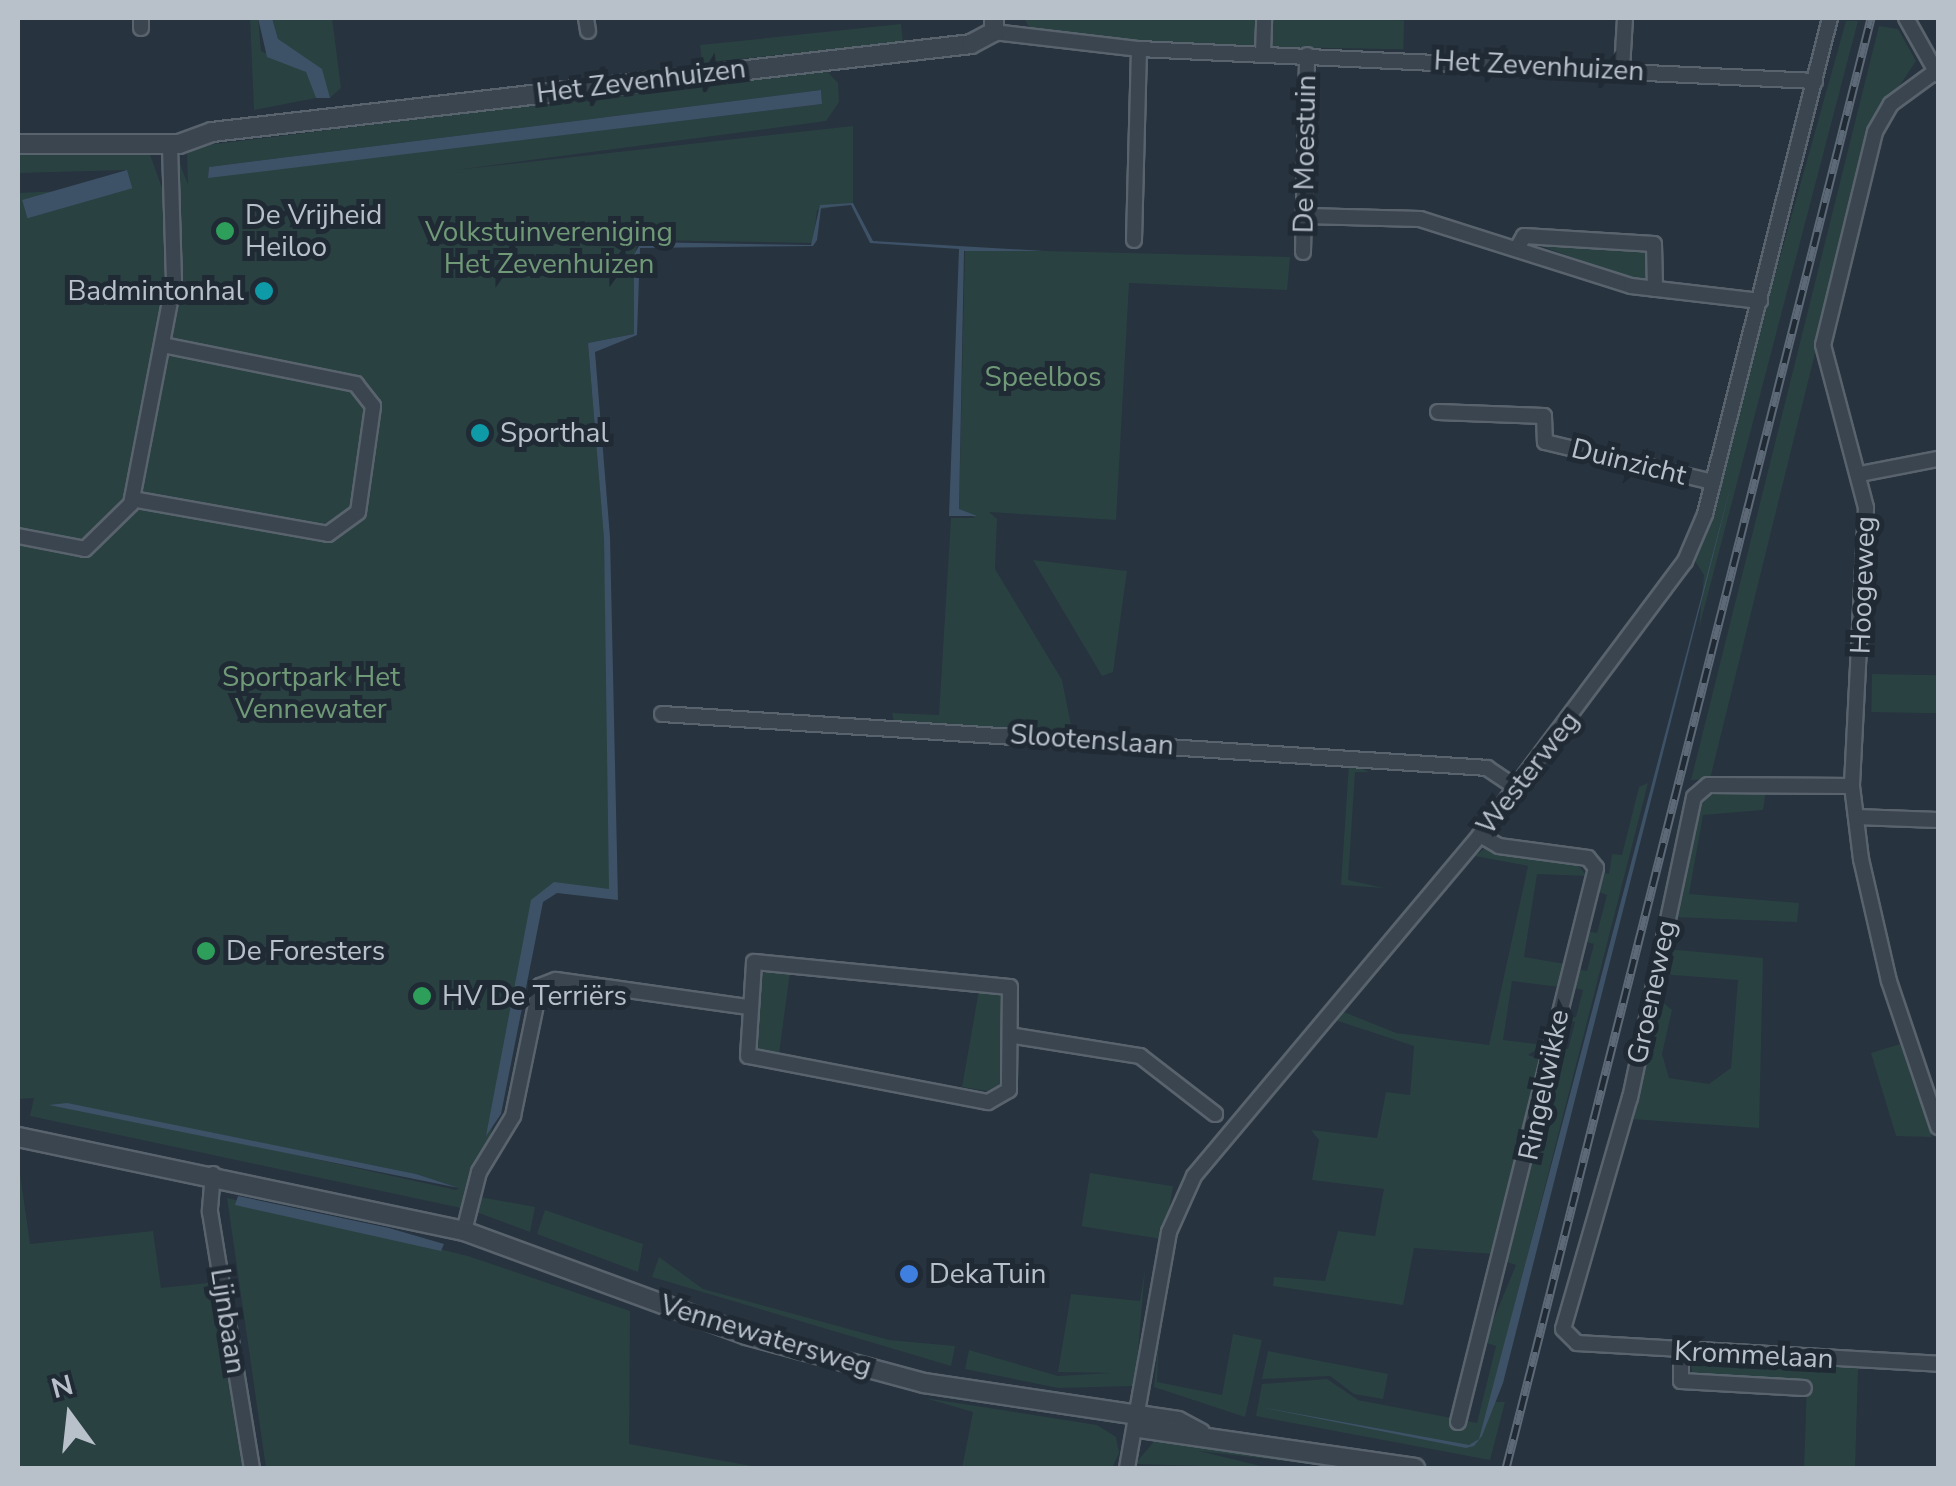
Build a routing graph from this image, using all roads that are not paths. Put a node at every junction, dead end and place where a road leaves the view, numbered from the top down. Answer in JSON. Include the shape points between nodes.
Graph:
{"nodes":[{"id":1,"x":1264,"y":18,"type":"edge"},
{"id":2,"x":1625,"y":18,"type":"edge"},
{"id":3,"x":1830,"y":18,"type":"edge"},
{"id":4,"x":1906,"y":18,"type":"edge"},
{"id":5,"x":994,"y":25,"type":"edge"},
{"id":6,"x":1139,"y":49,"type":"junction"},
{"id":7,"x":1263,"y":53,"type":"junction"},
{"id":8,"x":1307,"y":55,"type":"junction"},
{"id":9,"x":1622,"y":69,"type":"junction"},
{"id":10,"x":1937,"y":73,"type":"edge"},
{"id":11,"x":1816,"y":82,"type":"junction"},
{"id":12,"x":18,"y":144,"type":"edge"},
{"id":13,"x":170,"y":145,"type":"junction"},
{"id":14,"x":1306,"y":216,"type":"junction"},
{"id":15,"x":1134,"y":240,"type":"dead end"},
{"id":16,"x":1520,"y":245,"type":"junction"},
{"id":17,"x":1303,"y":252,"type":"dead end"},
{"id":18,"x":1655,"y":289,"type":"junction"},
{"id":19,"x":1760,"y":301,"type":"junction"},
{"id":20,"x":163,"y":345,"type":"junction"},
{"id":21,"x":1438,"y":412,"type":"dead end"},
{"id":22,"x":1938,"y":458,"type":"edge"},
{"id":23,"x":1860,"y":474,"type":"junction"},
{"id":24,"x":1713,"y":482,"type":"junction"},
{"id":25,"x":132,"y":499,"type":"junction"},
{"id":26,"x":18,"y":536,"type":"edge"},
{"id":27,"x":662,"y":714,"type":"dead end"},
{"id":28,"x":1852,"y":786,"type":"junction"},
{"id":29,"x":1514,"y":788,"type":"junction"},
{"id":30,"x":1856,"y":818,"type":"junction"},
{"id":31,"x":1938,"y":820,"type":"edge"},
{"id":32,"x":1480,"y":835,"type":"junction"},
{"id":33,"x":747,"y":1007,"type":"junction"},
{"id":34,"x":1015,"y":1036,"type":"junction"},
{"id":35,"x":1215,"y":1114,"type":"dead end"},
{"id":36,"x":1938,"y":1127,"type":"edge"},
{"id":37,"x":18,"y":1137,"type":"edge"},
{"id":38,"x":213,"y":1174,"type":"junction"},
{"id":39,"x":464,"y":1231,"type":"junction"},
{"id":40,"x":1570,"y":1340,"type":"joint"},
{"id":41,"x":1682,"y":1351,"type":"junction"},
{"id":42,"x":1938,"y":1364,"type":"edge"},
{"id":43,"x":1804,"y":1388,"type":"dead end"},
{"id":44,"x":1138,"y":1422,"type":"junction"},
{"id":45,"x":1458,"y":1422,"type":"dead end"},
{"id":46,"x":252,"y":1468,"type":"edge"},
{"id":47,"x":1127,"y":1468,"type":"edge"},
{"id":48,"x":1415,"y":1468,"type":"edge"}],
"edges":[{"from":1,"to":7,"type":"street"},
{"from":2,"to":9,"type":"street"},
{"from":3,"to":11,"type":"street","name":"Westerweg"},
{"from":4,"to":10,"type":"street"},
{"from":5,"to":6,"type":"street","name":"Het Zevenhuizen"},
{"from":5,"to":13,"type":"street","name":"Het Zevenhuizen","via":[[972,44],[212,132]]},
{"from":6,"to":7,"type":"street","name":"Het Zevenhuizen"},
{"from":6,"to":15,"type":"street"},
{"from":7,"to":8,"type":"street","name":"Het Zevenhuizen"},
{"from":8,"to":9,"type":"street","name":"Het Zevenhuizen"},
{"from":8,"to":14,"type":"street","name":"De Moestuin"},
{"from":9,"to":11,"type":"street","name":"Het Zevenhuizen"},
{"from":10,"to":23,"type":"street","name":"Hoogeweg","via":[[1891,104],[1876,132],[1826,316],[1824,358]]},
{"from":11,"to":19,"type":"street","name":"Westerweg"},
{"from":12,"to":13,"type":"street","name":"Het Zevenhuizen"},
{"from":13,"to":20,"type":"street","via":[[175,257]]},
{"from":14,"to":16,"type":"street","via":[[1420,218]]},
{"from":14,"to":17,"type":"street","name":"De Moestuin"},
{"from":16,"to":18,"type":"street"},
{"from":16,"to":18,"type":"street","via":[[1524,236],[1654,244]]},
{"from":18,"to":19,"type":"street"},
{"from":19,"to":24,"type":"street","name":"Westerweg"},
{"from":20,"to":25,"type":"street"},
{"from":20,"to":25,"type":"street","via":[[356,384],[373,406],[358,512],[328,534]]},
{"from":21,"to":24,"type":"street","name":"Duinzicht","via":[[1544,416],[1545,442]]},
{"from":22,"to":23,"type":"street"},
{"from":23,"to":28,"type":"street","name":"Hoogeweg","via":[[1869,556]]},
{"from":24,"to":29,"type":"street","name":"Westerweg","via":[[1675,576]]},
{"from":25,"to":26,"type":"street","via":[[85,549]]},
{"from":27,"to":29,"type":"street","name":"Slootenslaan","via":[[1487,768]]},
{"from":28,"to":30,"type":"street","name":"Hoogeweg"},
{"from":28,"to":40,"type":"street","name":"Groeneweg","via":[[1708,784],[1694,797],[1630,1097],[1564,1320]]},
{"from":29,"to":32,"type":"street","name":"Westerweg"},
{"from":30,"to":31,"type":"street"},
{"from":30,"to":36,"type":"street","name":"Hoogeweg","via":[[1878,942]]},
{"from":32,"to":44,"type":"street","name":"Westerweg","via":[[1185,1190],[1169,1232]]},
{"from":32,"to":45,"type":"street","name":"Ringelwikke","via":[[1499,846],[1588,858],[1596,868]]},
{"from":33,"to":34,"type":"street","via":[[754,962],[1003,984],[1015,992]]},
{"from":33,"to":34,"type":"street","via":[[753,1058],[988,1102],[1009,1090]]},
{"from":33,"to":39,"type":"street","via":[[556,980],[540,986],[512,1116],[479,1172]]},
{"from":34,"to":35,"type":"street","via":[[1140,1056]]},
{"from":37,"to":38,"type":"street","name":"Vennewatersweg"},
{"from":38,"to":39,"type":"street","name":"Vennewatersweg"},
{"from":38,"to":46,"type":"street","name":"Lijnbaan","via":[[210,1212]]},
{"from":39,"to":44,"type":"street","name":"Vennewatersweg","via":[[746,1335]]},
{"from":40,"to":41,"type":"street","name":"Krommelaan"},
{"from":41,"to":42,"type":"street","name":"Krommelaan"},
{"from":41,"to":43,"type":"street","via":[[1682,1381]]},
{"from":44,"to":47,"type":"street","name":"Westerweg"},
{"from":44,"to":48,"type":"street","name":"Vennewatersweg"}]}
